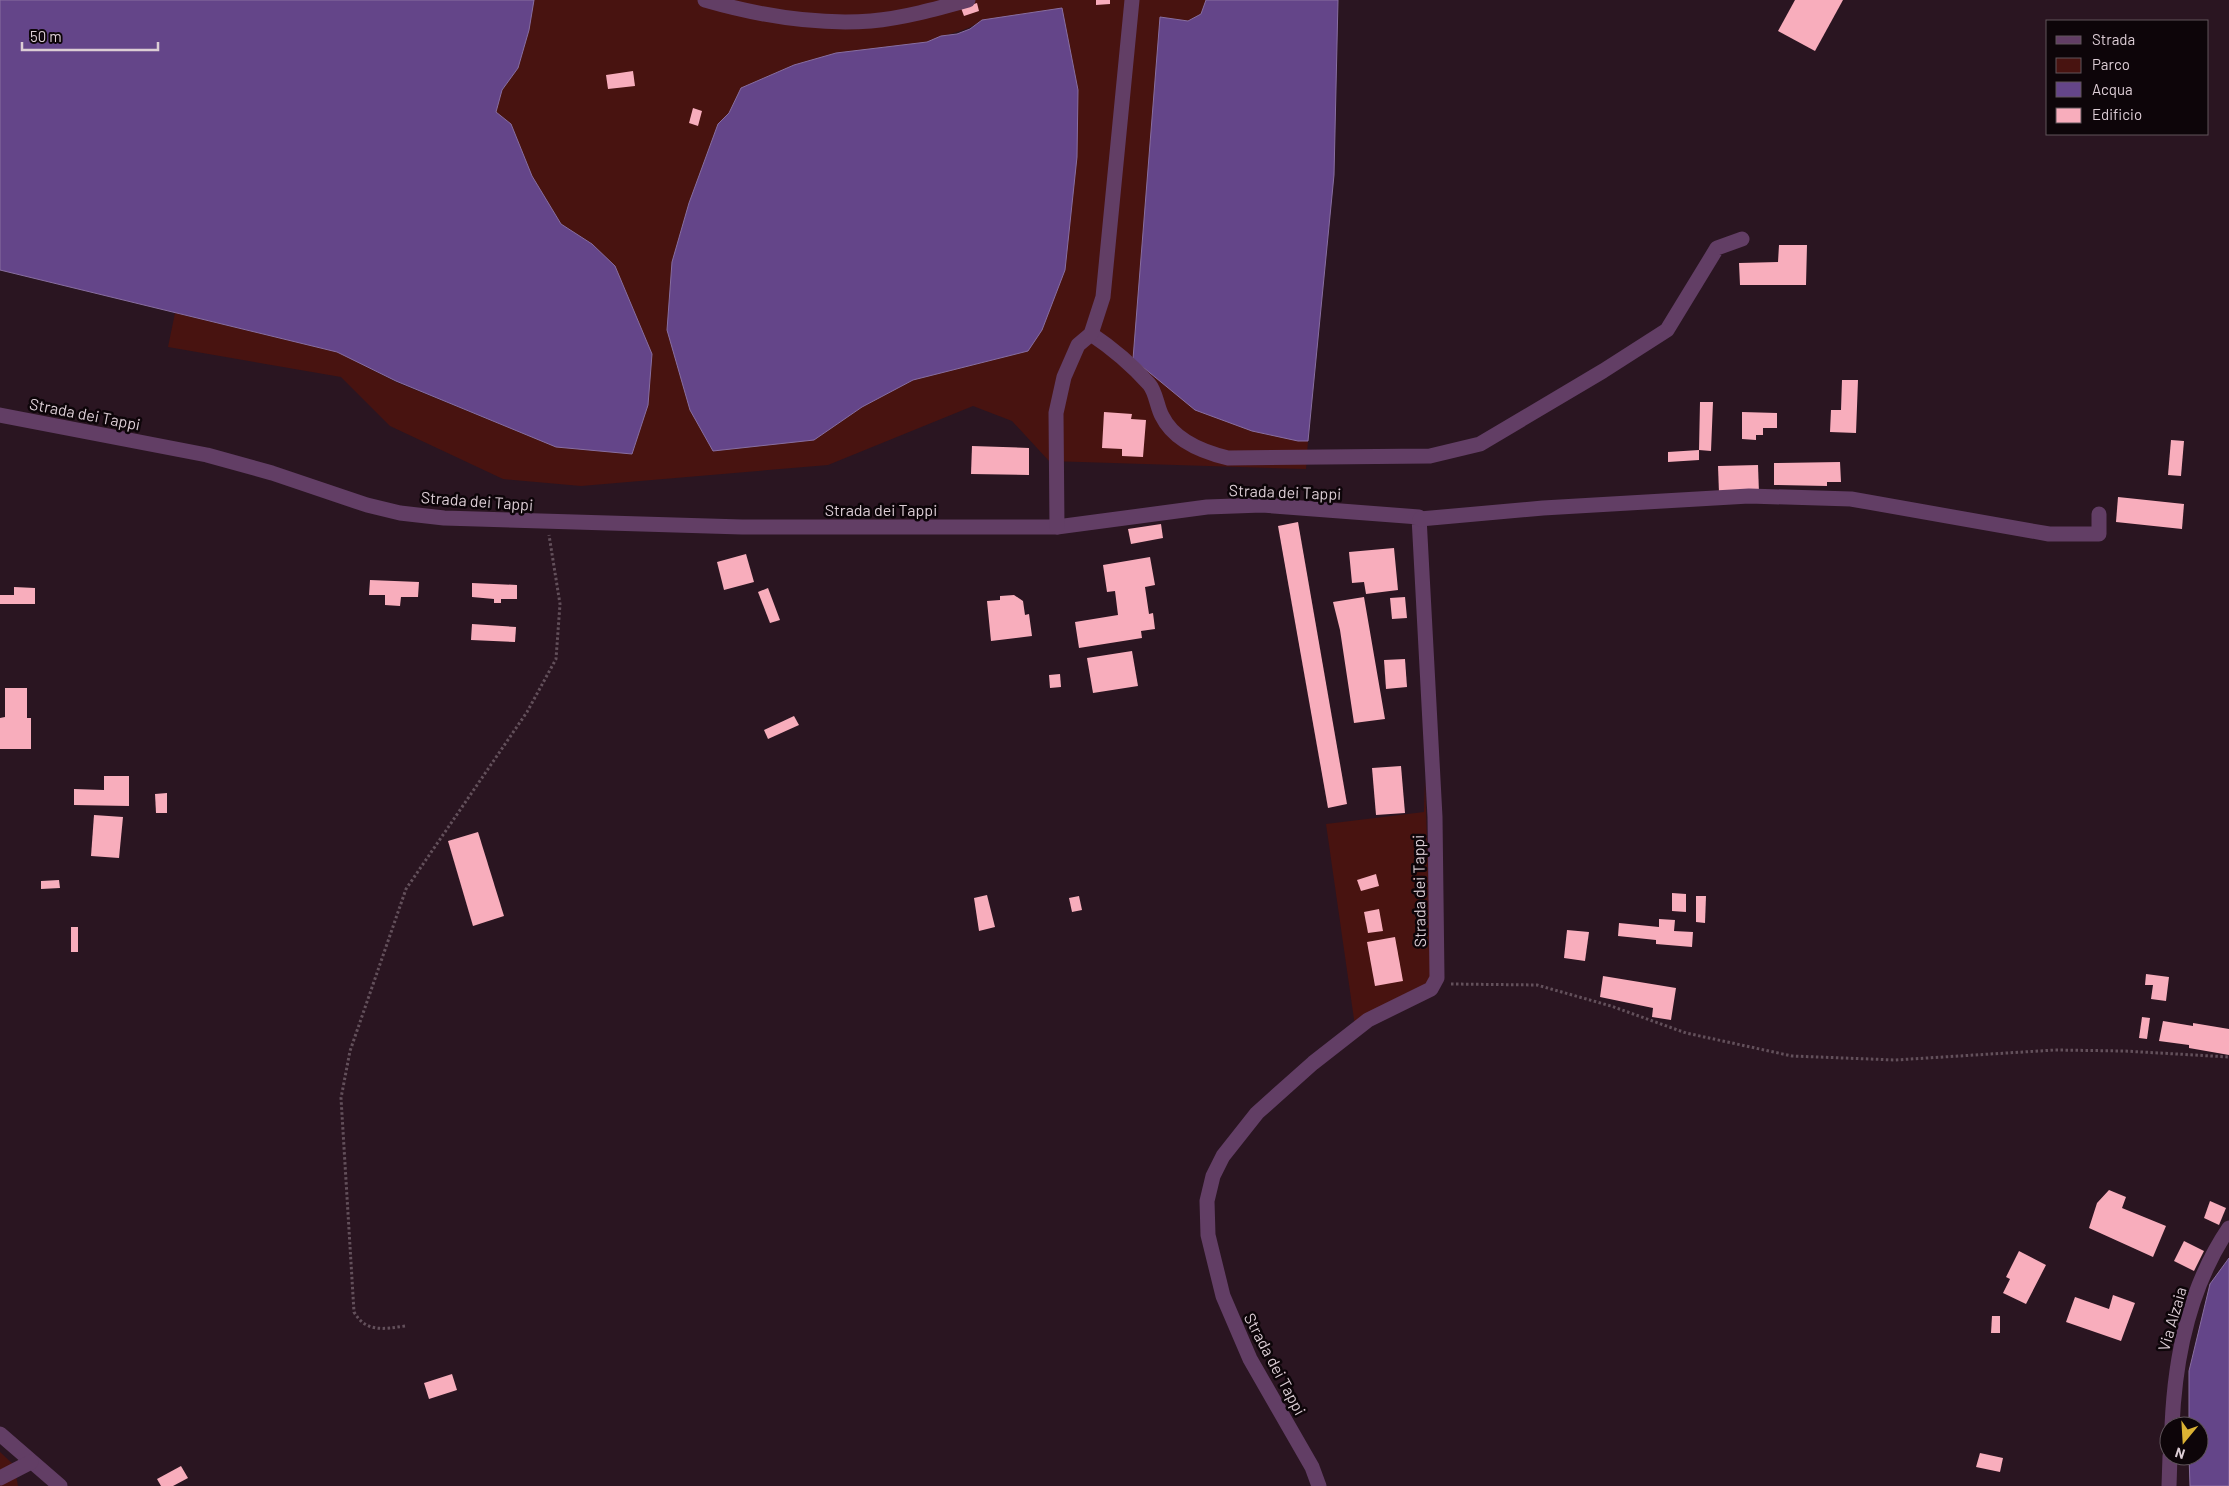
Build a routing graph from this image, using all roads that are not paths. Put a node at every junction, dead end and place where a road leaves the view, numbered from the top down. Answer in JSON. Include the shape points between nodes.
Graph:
{"nodes":[{"id":1,"x":704,"y":0,"type":"edge"},
{"id":2,"x":968,"y":0,"type":"edge"},
{"id":3,"x":1132,"y":0,"type":"edge"},
{"id":4,"x":1742,"y":239,"type":"dead end"},
{"id":5,"x":1091,"y":334,"type":"junction"},
{"id":6,"x":0,"y":414,"type":"edge"},
{"id":7,"x":2099,"y":514,"type":"dead end"},
{"id":8,"x":1420,"y":519,"type":"junction"},
{"id":9,"x":1057,"y":527,"type":"junction"},
{"id":10,"x":2229,"y":1228,"type":"edge"},
{"id":11,"x":2172,"y":1416,"type":"edge"},
{"id":12,"x":0,"y":1434,"type":"edge"},
{"id":13,"x":31,"y":1462,"type":"junction"},
{"id":14,"x":2170,"y":1466,"type":"edge"},
{"id":15,"x":1,"y":1478,"type":"edge"},
{"id":16,"x":60,"y":1486,"type":"edge"},
{"id":17,"x":1318,"y":1486,"type":"edge"},
{"id":18,"x":2170,"y":1486,"type":"edge"}],
"edges":[{"from":1,"to":2,"type":"street","via":[[791,18],[851,21],[903,16]]},
{"from":3,"to":5,"type":"street","via":[[1103,297]]},
{"from":4,"to":5,"type":"street","via":[[1718,248],[1666,330],[1480,444],[1430,456],[1228,458],[1209,454],[1176,434],[1162,418],[1150,386],[1113,348]]},
{"from":5,"to":9,"type":"street","via":[[1078,345],[1064,377],[1056,413]]},
{"from":6,"to":9,"type":"street","name":"Strada dei Tappi","via":[[207,455],[367,505],[444,518],[762,527]]},
{"from":7,"to":8,"type":"street","via":[[2099,534],[2049,534],[1851,498],[1749,496]]},
{"from":8,"to":9,"type":"street","name":"Strada dei Tappi","via":[[1417,515],[1262,505],[1207,507]]},
{"from":8,"to":17,"type":"street","name":"Strada dei Tappi","via":[[1435,817],[1437,978],[1431,990],[1368,1020],[1257,1113],[1223,1156],[1207,1201],[1208,1234],[1223,1296],[1250,1359],[1312,1467]]},
{"from":10,"to":11,"type":"street","name":"Via Alzaia","via":[[2218,1243],[2187,1318],[2174,1384]]},
{"from":12,"to":13,"type":"street"},
{"from":13,"to":15,"type":"street"},
{"from":13,"to":16,"type":"street"},
{"from":14,"to":18,"type":"street"}]}
